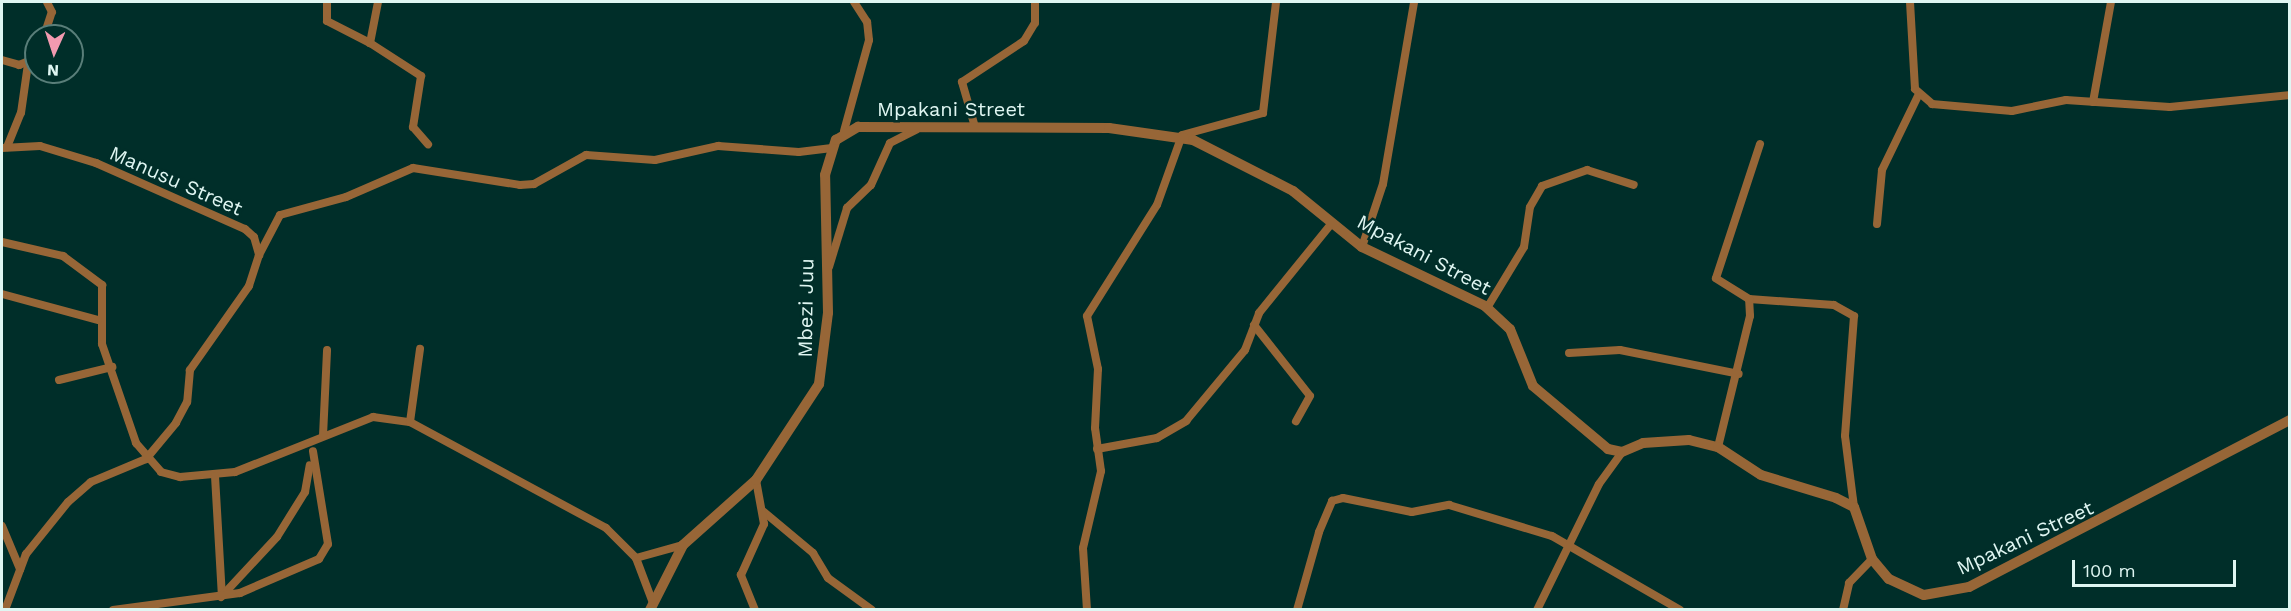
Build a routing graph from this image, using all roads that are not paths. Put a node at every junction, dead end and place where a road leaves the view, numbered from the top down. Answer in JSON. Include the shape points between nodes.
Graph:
{"nodes":[{"id":1,"x":327,"y":2,"type":"edge"},
{"id":2,"x":378,"y":2,"type":"edge"},
{"id":3,"x":854,"y":2,"type":"edge"},
{"id":4,"x":1035,"y":2,"type":"edge"},
{"id":5,"x":1276,"y":2,"type":"edge"},
{"id":6,"x":1414,"y":2,"type":"edge"},
{"id":7,"x":1910,"y":2,"type":"edge"},
{"id":8,"x":2111,"y":2,"type":"edge"},
{"id":9,"x":51,"y":3,"type":"edge"},
{"id":10,"x":47,"y":24,"type":"edge"},
{"id":11,"x":370,"y":43,"type":"junction"},
{"id":12,"x":2,"y":60,"type":"edge"},
{"id":13,"x":24,"y":63,"type":"edge"},
{"id":14,"x":25,"y":84,"type":"edge"},
{"id":15,"x":2289,"y":95,"type":"edge"},
{"id":16,"x":1918,"y":96,"type":"junction"},
{"id":17,"x":2093,"y":102,"type":"junction"},
{"id":18,"x":926,"y":126,"type":"junction"},
{"id":19,"x":975,"y":127,"type":"junction"},
{"id":20,"x":844,"y":131,"type":"junction"},
{"id":21,"x":1182,"y":135,"type":"junction"},
{"id":22,"x":428,"y":144,"type":"dead end"},
{"id":23,"x":1760,"y":144,"type":"dead end"},
{"id":24,"x":4,"y":147,"type":"edge"},
{"id":25,"x":832,"y":148,"type":"junction"},
{"id":26,"x":1634,"y":185,"type":"dead end"},
{"id":27,"x":1331,"y":224,"type":"junction"},
{"id":28,"x":1877,"y":224,"type":"dead end"},
{"id":29,"x":2,"y":242,"type":"edge"},
{"id":30,"x":1362,"y":247,"type":"junction"},
{"id":31,"x":259,"y":255,"type":"junction"},
{"id":32,"x":826,"y":278,"type":"junction"},
{"id":33,"x":2,"y":294,"type":"edge"},
{"id":34,"x":1749,"y":299,"type":"junction"},
{"id":35,"x":1487,"y":309,"type":"junction"},
{"id":36,"x":98,"y":320,"type":"junction"},
{"id":37,"x":1254,"y":325,"type":"junction"},
{"id":38,"x":420,"y":348,"type":"dead end"},
{"id":39,"x":327,"y":350,"type":"dead end"},
{"id":40,"x":1569,"y":353,"type":"dead end"},
{"id":41,"x":112,"y":367,"type":"junction"},
{"id":42,"x":1739,"y":374,"type":"junction"},
{"id":43,"x":59,"y":380,"type":"dead end"},
{"id":44,"x":2289,"y":420,"type":"edge"},
{"id":45,"x":1296,"y":421,"type":"dead end"},
{"id":46,"x":410,"y":422,"type":"junction"},
{"id":47,"x":323,"y":436,"type":"junction"},
{"id":48,"x":302,"y":444,"type":"junction"},
{"id":49,"x":1718,"y":447,"type":"junction"},
{"id":50,"x":1098,"y":449,"type":"junction"},
{"id":51,"x":313,"y":451,"type":"junction"},
{"id":52,"x":1622,"y":452,"type":"junction"},
{"id":53,"x":146,"y":459,"type":"junction"},
{"id":54,"x":215,"y":476,"type":"junction"},
{"id":55,"x":756,"y":480,"type":"junction"},
{"id":56,"x":1854,"y":507,"type":"junction"},
{"id":57,"x":764,"y":512,"type":"junction"},
{"id":58,"x":2,"y":526,"type":"edge"},
{"id":59,"x":683,"y":545,"type":"junction"},
{"id":60,"x":1572,"y":547,"type":"junction"},
{"id":61,"x":636,"y":558,"type":"junction"},
{"id":62,"x":1872,"y":559,"type":"junction"},
{"id":63,"x":20,"y":569,"type":"junction"},
{"id":64,"x":221,"y":597,"type":"junction"},
{"id":65,"x":651,"y":606,"type":"edge"},
{"id":66,"x":5,"y":609,"type":"edge"},
{"id":67,"x":113,"y":609,"type":"edge"},
{"id":68,"x":755,"y":609,"type":"edge"},
{"id":69,"x":872,"y":609,"type":"edge"},
{"id":70,"x":1087,"y":609,"type":"edge"},
{"id":71,"x":1297,"y":609,"type":"edge"},
{"id":72,"x":1537,"y":609,"type":"edge"},
{"id":73,"x":1680,"y":609,"type":"edge"},
{"id":74,"x":1843,"y":609,"type":"edge"}],
"edges":[{"from":1,"to":11,"type":"street","via":[[327,21]]},
{"from":2,"to":11,"type":"street"},
{"from":3,"to":20,"type":"street","via":[[867,22],[869,40]]},
{"from":4,"to":19,"type":"street","via":[[1035,23],[1024,41],[962,82]]},
{"from":5,"to":21,"type":"street","via":[[1263,113]]},
{"from":6,"to":30,"type":"street","via":[[1383,184]]},
{"from":7,"to":16,"type":"street"},
{"from":8,"to":17,"type":"street"},
{"from":9,"to":10,"type":"street"},
{"from":11,"to":22,"type":"street","via":[[421,76],[413,127]]},
{"from":12,"to":13,"type":"street"},
{"from":14,"to":24,"type":"street","via":[[21,113]]},
{"from":15,"to":17,"type":"street","via":[[2170,107]]},
{"from":16,"to":17,"type":"street","via":[[1932,104],[2012,111],[2066,100]]},
{"from":16,"to":28,"type":"street","via":[[1882,170]]},
{"from":18,"to":19,"type":"street","name":"Mpakani Street"},
{"from":18,"to":20,"type":"street","name":"Mpakani Street"},
{"from":18,"to":32,"type":"street","via":[[890,143],[871,185],[847,208]]},
{"from":19,"to":21,"type":"street","name":"Mpakani Street"},
{"from":20,"to":25,"type":"street"},
{"from":21,"to":27,"type":"street","name":"Mpakani Street","via":[[1293,192]]},
{"from":21,"to":50,"type":"street","via":[[1157,205],[1087,316],[1098,369]]},
{"from":23,"to":34,"type":"street","via":[[1716,278]]},
{"from":24,"to":31,"type":"street","name":"Manusu Street","via":[[40,146],[96,163],[245,229],[254,237]]},
{"from":25,"to":31,"type":"street","via":[[799,152],[718,146],[655,160],[586,155],[534,184],[413,168],[346,197],[280,215]]},
{"from":25,"to":32,"type":"street","name":"Mbezi Juu","via":[[824,192]]},
{"from":26,"to":35,"type":"street","via":[[1587,170],[1542,186],[1530,207],[1524,247]]},
{"from":27,"to":30,"type":"street","name":"Mpakani Street"},
{"from":27,"to":37,"type":"street"},
{"from":29,"to":36,"type":"street","via":[[63,256],[88,270],[102,285]]},
{"from":30,"to":35,"type":"street","name":"Mpakani Street"},
{"from":31,"to":53,"type":"street","via":[[249,285],[190,370],[185,408]]},
{"from":32,"to":55,"type":"street","name":"Mbezi Juu","via":[[828,330],[819,384]]},
{"from":33,"to":36,"type":"street"},
{"from":34,"to":42,"type":"street"},
{"from":34,"to":56,"type":"street","via":[[1834,305],[1854,316],[1845,436]]},
{"from":35,"to":52,"type":"street","name":"Mpakani Street","via":[[1510,328],[1533,386],[1608,449]]},
{"from":36,"to":41,"type":"street"},
{"from":37,"to":45,"type":"street","via":[[1307,391],[1310,401]]},
{"from":37,"to":50,"type":"street","via":[[1245,350],[1178,427],[1157,438]]},
{"from":38,"to":46,"type":"street"},
{"from":39,"to":47,"type":"street"},
{"from":40,"to":42,"type":"street","via":[[1620,350]]},
{"from":41,"to":43,"type":"street"},
{"from":41,"to":53,"type":"street"},
{"from":42,"to":49,"type":"street"},
{"from":44,"to":62,"type":"street","name":"Mpakani Street","via":[[1969,586],[1944,594],[1909,591]]},
{"from":46,"to":47,"type":"street","via":[[373,417]]},
{"from":46,"to":61,"type":"street","via":[[572,507],[621,540]]},
{"from":47,"to":48,"type":"street"},
{"from":48,"to":51,"type":"street"},
{"from":48,"to":54,"type":"street"},
{"from":49,"to":52,"type":"street","via":[[1673,438]]},
{"from":49,"to":56,"type":"street","via":[[1761,475]]},
{"from":50,"to":70,"type":"street","via":[[1101,481],[1083,548]]},
{"from":51,"to":64,"type":"street","via":[[305,492],[277,537]]},
{"from":51,"to":64,"type":"street","via":[[326,552],[278,579]]},
{"from":52,"to":60,"type":"street","via":[[1599,484]]},
{"from":53,"to":54,"type":"street","via":[[170,475]]},
{"from":53,"to":63,"type":"street","via":[[91,482],[34,542]]},
{"from":54,"to":64,"type":"street"},
{"from":55,"to":57,"type":"street"},
{"from":55,"to":59,"type":"street","name":"Mbezi Juu"},
{"from":56,"to":62,"type":"street"},
{"from":57,"to":68,"type":"street","via":[[758,543],[741,575]]},
{"from":57,"to":69,"type":"street","via":[[813,553],[828,578]]},
{"from":58,"to":63,"type":"street"},
{"from":59,"to":61,"type":"street"},
{"from":59,"to":65,"type":"street","name":"Mbezi Juu"},
{"from":60,"to":71,"type":"street","via":[[1449,506],[1412,512],[1337,498],[1316,543]]},
{"from":60,"to":72,"type":"street"},
{"from":60,"to":73,"type":"street"},
{"from":61,"to":65,"type":"street"},
{"from":62,"to":74,"type":"street","via":[[1849,583]]},
{"from":63,"to":66,"type":"street"},
{"from":64,"to":67,"type":"street"}]}
